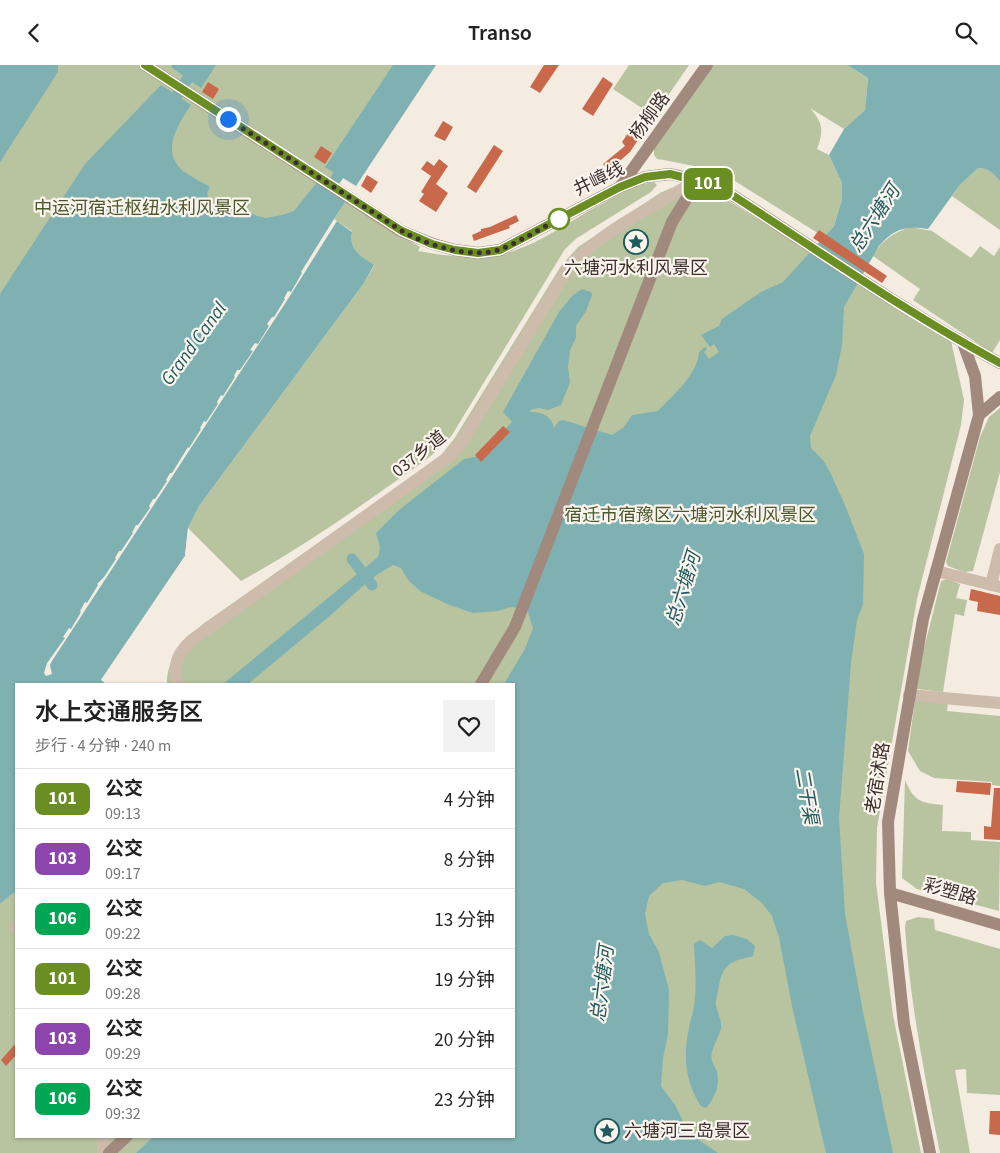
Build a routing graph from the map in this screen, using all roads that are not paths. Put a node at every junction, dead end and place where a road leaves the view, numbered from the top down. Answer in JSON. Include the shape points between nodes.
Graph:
{"nodes":[{"id":1,"x":145,"y":65,"type":"edge"},
{"id":2,"x":707,"y":65,"type":"edge"},
{"id":3,"x":698,"y":181,"type":"junction"},
{"id":4,"x":620,"y":187,"type":"junction"},
{"id":5,"x":963,"y":343,"type":"junction"},
{"id":6,"x":1000,"y":363,"type":"edge"},
{"id":7,"x":1000,"y":397,"type":"edge"},
{"id":8,"x":979,"y":415,"type":"junction"},
{"id":9,"x":1000,"y":549,"type":"edge"},
{"id":10,"x":936,"y":571,"type":"junction"},
{"id":11,"x":996,"y":586,"type":"edge"},
{"id":12,"x":177,"y":683,"type":"edge"},
{"id":13,"x":482,"y":683,"type":"edge"},
{"id":14,"x":909,"y":695,"type":"junction"},
{"id":15,"x":1000,"y":703,"type":"edge"},
{"id":16,"x":890,"y":893,"type":"junction"},
{"id":17,"x":1000,"y":925,"type":"edge"},
{"id":18,"x":103,"y":1138,"type":"edge"},
{"id":19,"x":125,"y":1138,"type":"edge"},
{"id":20,"x":103,"y":1153,"type":"edge"},
{"id":21,"x":109,"y":1153,"type":"edge"},
{"id":22,"x":930,"y":1153,"type":"edge"}],
"edges":[{"from":1,"to":4,"type":"main road","name":"井嶂线","via":[[411,237],[455,250],[478,253],[500,250]]},
{"from":2,"to":4,"type":"main road","name":"杨柳路"},
{"from":3,"to":4,"type":"main road","name":"井嶂线","via":[[670,174],[645,177]]},
{"from":3,"to":5,"type":"main road","name":"井嶂线","via":[[726,191]]},
{"from":3,"to":12,"type":"street","name":"037乡道","via":[[583,251],[569,267],[450,456],[192,640],[176,662]]},
{"from":3,"to":13,"type":"main road","via":[[672,223],[515,627]]},
{"from":5,"to":6,"type":"main road","name":"井嶂线"},
{"from":5,"to":8,"type":"main road","name":"老宿沭路","via":[[975,377]]},
{"from":7,"to":8,"type":"main road"},
{"from":8,"to":10,"type":"main road","name":"老宿沭路"},
{"from":9,"to":11,"type":"street"},
{"from":10,"to":11,"type":"street"},
{"from":10,"to":14,"type":"main road","name":"老宿沭路"},
{"from":14,"to":15,"type":"street"},
{"from":14,"to":16,"type":"main road","name":"老宿沭路","via":[[888,822]]},
{"from":16,"to":17,"type":"main road","name":"彩塑路"},
{"from":16,"to":22,"type":"main road","name":"老宿沭路","via":[[904,1024]]},
{"from":18,"to":20,"type":"street"},
{"from":19,"to":21,"type":"main road"}]}
